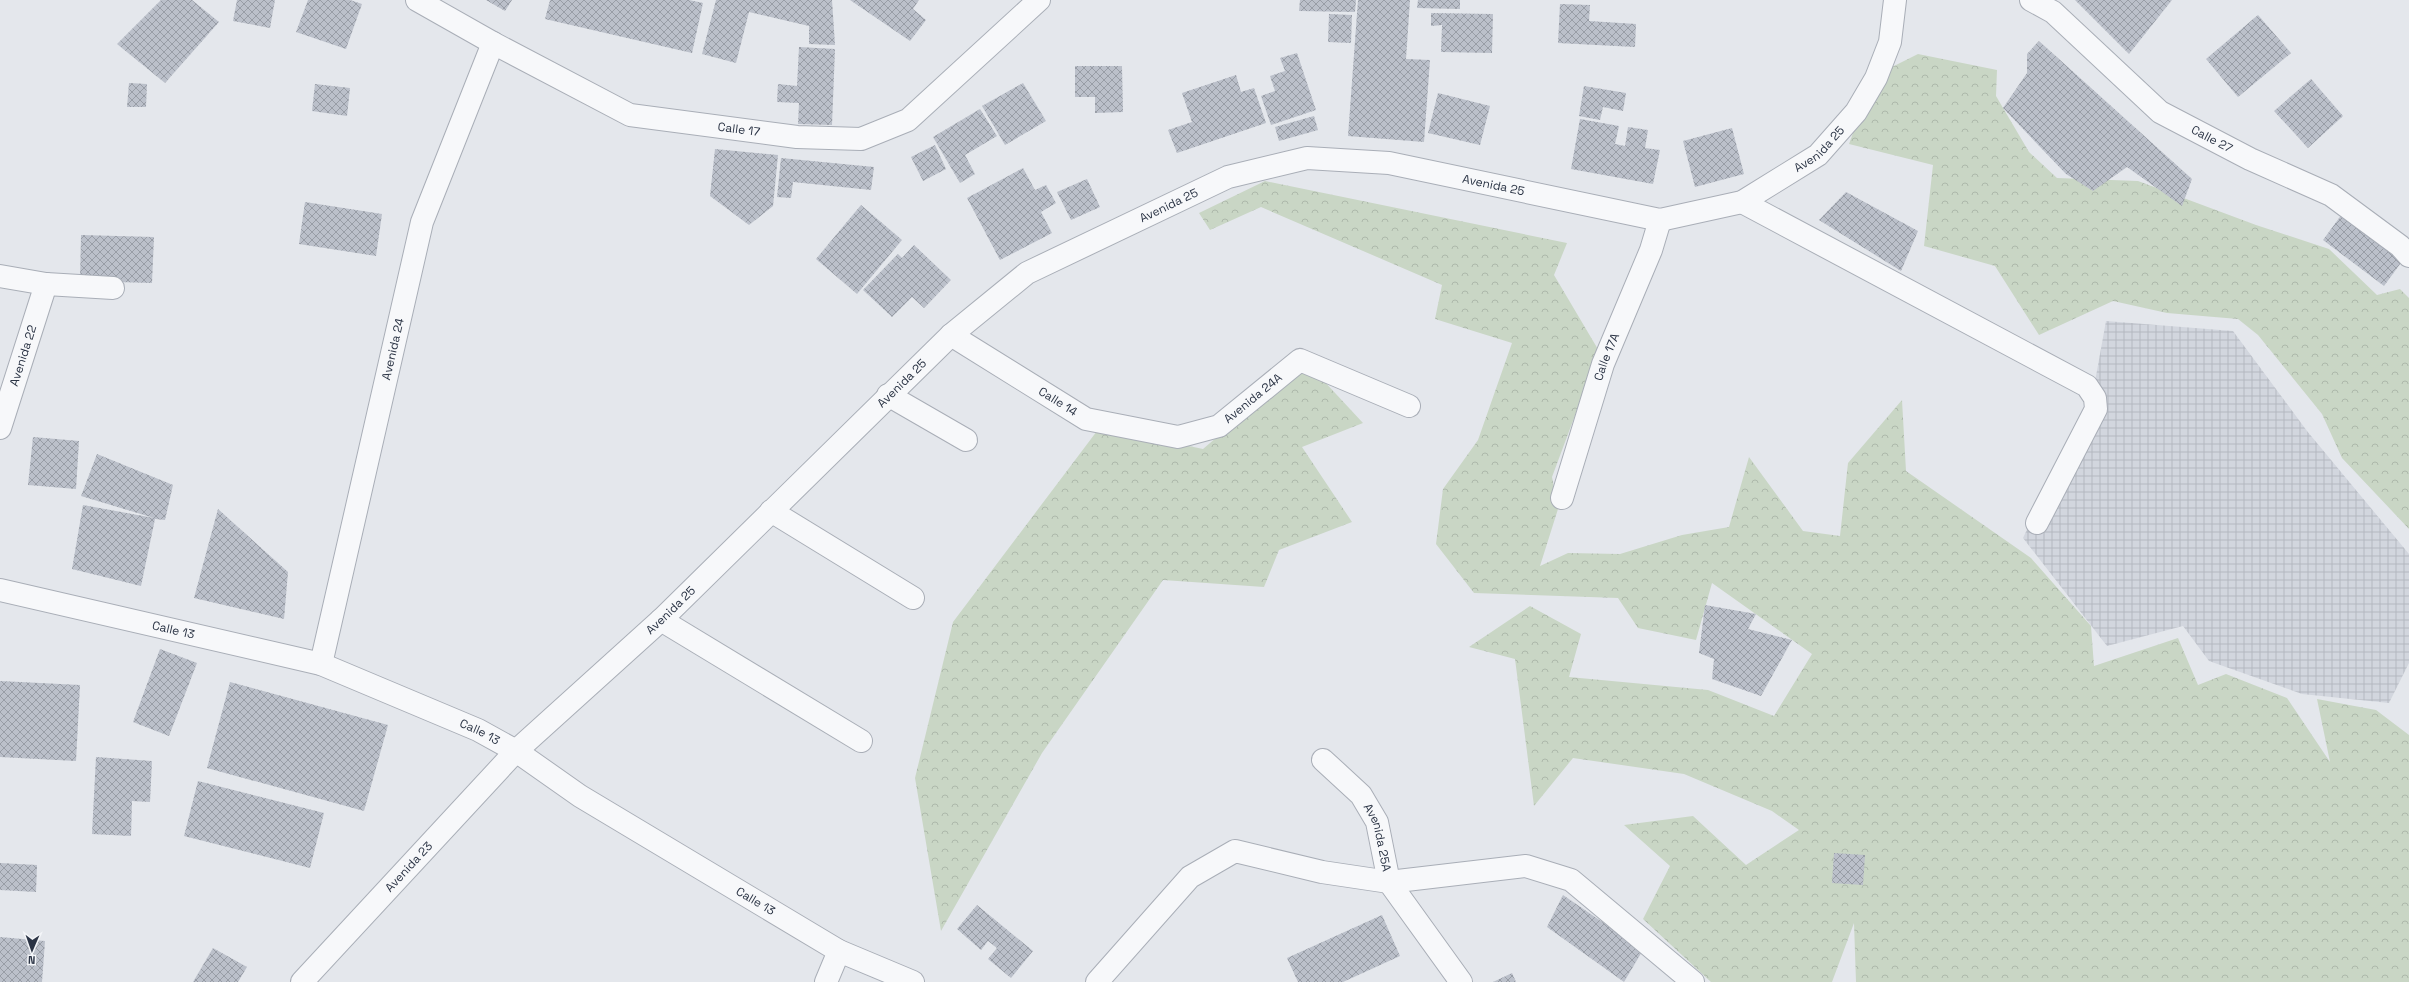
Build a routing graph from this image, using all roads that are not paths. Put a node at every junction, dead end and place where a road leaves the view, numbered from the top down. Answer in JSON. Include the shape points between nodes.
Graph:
{"nodes":[{"id":1,"x":417,"y":0,"type":"edge"},
{"id":2,"x":1039,"y":0,"type":"edge"},
{"id":3,"x":1895,"y":0,"type":"edge"},
{"id":4,"x":2031,"y":0,"type":"edge"},
{"id":5,"x":493,"y":43,"type":"junction"},
{"id":6,"x":1742,"y":202,"type":"junction"},
{"id":7,"x":1660,"y":220,"type":"junction"},
{"id":8,"x":2409,"y":256,"type":"edge"},
{"id":9,"x":0,"y":276,"type":"edge"},
{"id":10,"x":46,"y":284,"type":"junction"},
{"id":11,"x":113,"y":288,"type":"dead end"},
{"id":12,"x":951,"y":335,"type":"junction"},
{"id":13,"x":888,"y":395,"type":"junction"},
{"id":14,"x":1409,"y":406,"type":"dead end"},
{"id":15,"x":0,"y":428,"type":"edge"},
{"id":16,"x":1178,"y":437,"type":"joint"},
{"id":17,"x":966,"y":440,"type":"dead end"},
{"id":18,"x":1562,"y":498,"type":"dead end"},
{"id":19,"x":771,"y":511,"type":"junction"},
{"id":20,"x":2037,"y":523,"type":"dead end"},
{"id":21,"x":0,"y":590,"type":"edge"},
{"id":22,"x":913,"y":598,"type":"dead end"},
{"id":23,"x":661,"y":620,"type":"junction"},
{"id":24,"x":321,"y":664,"type":"junction"},
{"id":25,"x":862,"y":741,"type":"dead end"},
{"id":26,"x":516,"y":751,"type":"junction"},
{"id":27,"x":1323,"y":760,"type":"dead end"},
{"id":28,"x":1389,"y":882,"type":"junction"},
{"id":29,"x":839,"y":951,"type":"junction"},
{"id":30,"x":302,"y":982,"type":"edge"},
{"id":31,"x":826,"y":982,"type":"edge"},
{"id":32,"x":913,"y":982,"type":"edge"},
{"id":33,"x":1097,"y":982,"type":"edge"},
{"id":34,"x":1461,"y":982,"type":"edge"},
{"id":35,"x":1693,"y":982,"type":"edge"}],
"edges":[{"from":1,"to":5,"type":"street","name":"Calle 17"},
{"from":2,"to":5,"type":"street","name":"Calle 17","via":[[908,120],[861,139],[797,137],[630,114]]},
{"from":3,"to":6,"type":"street","name":"Avenida 25","via":[[1890,42],[1876,78],[1856,112],[1818,155]]},
{"from":4,"to":8,"type":"street","name":"Calle 27","via":[[2053,12],[2160,112],[2250,159],[2331,195],[2400,246]]},
{"from":5,"to":24,"type":"street","name":"Avenida 24","via":[[422,222]]},
{"from":6,"to":7,"type":"street","name":"Avenida 25"},
{"from":6,"to":20,"type":"street","via":[[2087,386],[2095,398],[2096,409]]},
{"from":7,"to":12,"type":"street","name":"Avenida 25","via":[[1389,163],[1307,158],[1228,177],[1027,273]]},
{"from":7,"to":18,"type":"street","name":"Calle 17A","via":[[1651,250],[1604,364]]},
{"from":9,"to":10,"type":"street"},
{"from":10,"to":11,"type":"street"},
{"from":10,"to":15,"type":"street","name":"Avenida 22"},
{"from":12,"to":13,"type":"street","name":"Avenida 25"},
{"from":12,"to":16,"type":"street","name":"Calle 14","via":[[1086,419]]},
{"from":13,"to":17,"type":"street"},
{"from":13,"to":19,"type":"street","name":"Avenida 25"},
{"from":14,"to":16,"type":"street","name":"Avenida 24A","via":[[1300,360],[1219,426]]},
{"from":19,"to":22,"type":"street"},
{"from":19,"to":23,"type":"street","name":"Avenida 25"},
{"from":21,"to":24,"type":"street","name":"Calle 13"},
{"from":23,"to":25,"type":"street"},
{"from":23,"to":26,"type":"street","name":"Avenida 25"},
{"from":24,"to":26,"type":"street","name":"Calle 13","via":[[478,730]]},
{"from":26,"to":29,"type":"street","name":"Calle 13","via":[[580,796]]},
{"from":26,"to":30,"type":"street","name":"Avenida 23"},
{"from":27,"to":28,"type":"street","name":"Avenida 25A","via":[[1361,795],[1377,822]]},
{"from":28,"to":33,"type":"street","via":[[1322,872],[1236,851],[1190,877]]},
{"from":28,"to":34,"type":"street","name":"Avenida 25A"},
{"from":28,"to":35,"type":"street","via":[[1526,866],[1571,880]]},
{"from":29,"to":31,"type":"street"},
{"from":29,"to":32,"type":"street","name":"Calle 13"}]}
